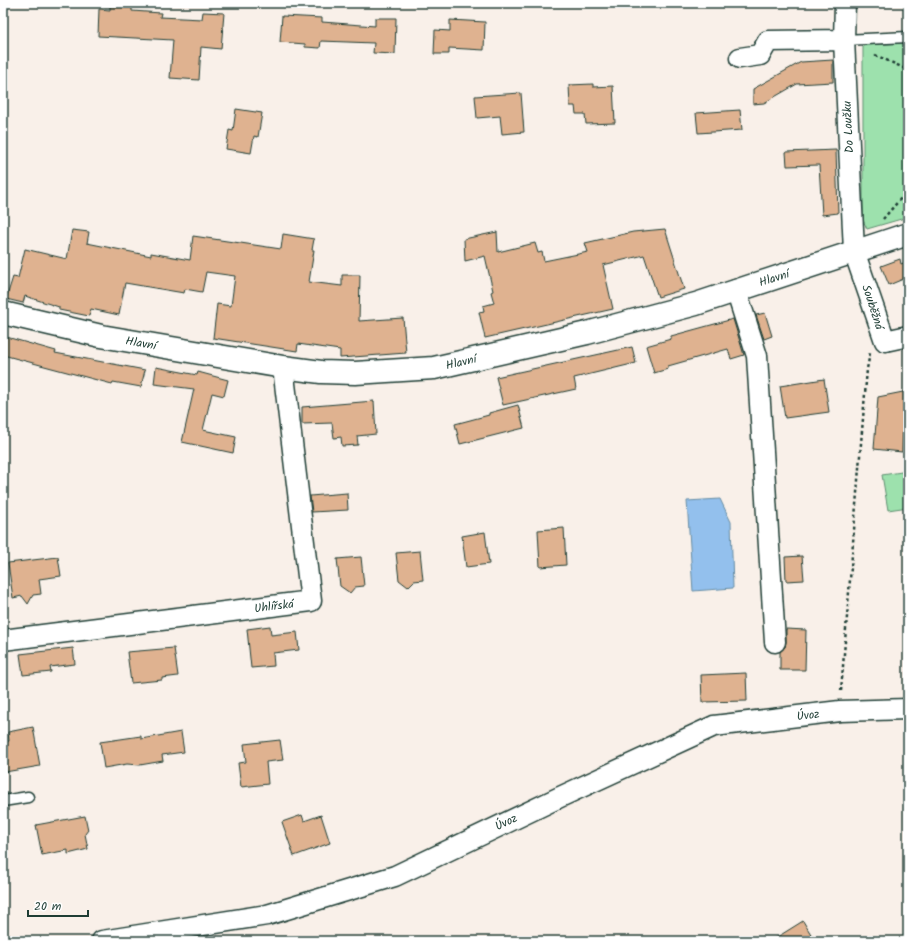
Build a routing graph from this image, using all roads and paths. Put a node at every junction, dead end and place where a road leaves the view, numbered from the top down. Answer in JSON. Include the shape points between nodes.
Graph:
{"nodes":[{"id":1,"x":845,"y":3,"type":"edge"},
{"id":2,"x":908,"y":36,"type":"edge"},
{"id":3,"x":844,"y":40,"type":"junction"},
{"id":4,"x":740,"y":58,"type":"dead end"},
{"id":5,"x":908,"y":190,"type":"edge"},
{"id":6,"x":883,"y":220,"type":"dead end"},
{"id":7,"x":908,"y":234,"type":"edge"},
{"id":8,"x":854,"y":251,"type":"junction"},
{"id":9,"x":736,"y":290,"type":"junction"},
{"id":10,"x":3,"y":313,"type":"edge"},
{"id":11,"x":908,"y":336,"type":"edge"},
{"id":12,"x":871,"y":346,"type":"dead end"},
{"id":13,"x":284,"y":367,"type":"junction"},
{"id":14,"x":3,"y":640,"type":"edge"},
{"id":15,"x":775,"y":642,"type":"dead end"},
{"id":16,"x":908,"y":709,"type":"edge"},
{"id":17,"x":840,"y":711,"type":"junction"},
{"id":18,"x":28,"y":797,"type":"dead end"},
{"id":19,"x":3,"y":801,"type":"edge"},
{"id":20,"x":102,"y":941,"type":"edge"}],
"edges":[{"from":1,"to":3,"type":"street","name":"Do Loužku"},
{"from":2,"to":3,"type":"lane"},
{"from":3,"to":4,"type":"street","via":[[768,41],[760,55]]},
{"from":3,"to":8,"type":"street","name":"Do Loužku"},
{"from":5,"to":6,"type":"path"},
{"from":7,"to":8,"type":"main road","name":"Hlavní"},
{"from":8,"to":9,"type":"main road","name":"Hlavní"},
{"from":8,"to":11,"type":"street","name":"Souběžná","via":[[884,341]]},
{"from":9,"to":13,"type":"main road","name":"Hlavní","via":[[696,304],[586,333],[434,368],[355,373]]},
{"from":9,"to":15,"type":"street","via":[[757,356]]},
{"from":10,"to":13,"type":"main road","name":"Hlavní","via":[[101,336]]},
{"from":12,"to":17,"type":"path","via":[[866,377]]},
{"from":13,"to":14,"type":"street","name":"Uhlířská","via":[[311,601]]},
{"from":16,"to":17,"type":"street","name":"Úvoz"},
{"from":17,"to":20,"type":"street","name":"Úvoz","via":[[714,726],[395,876],[267,915]]},
{"from":18,"to":19,"type":"lane"}]}
